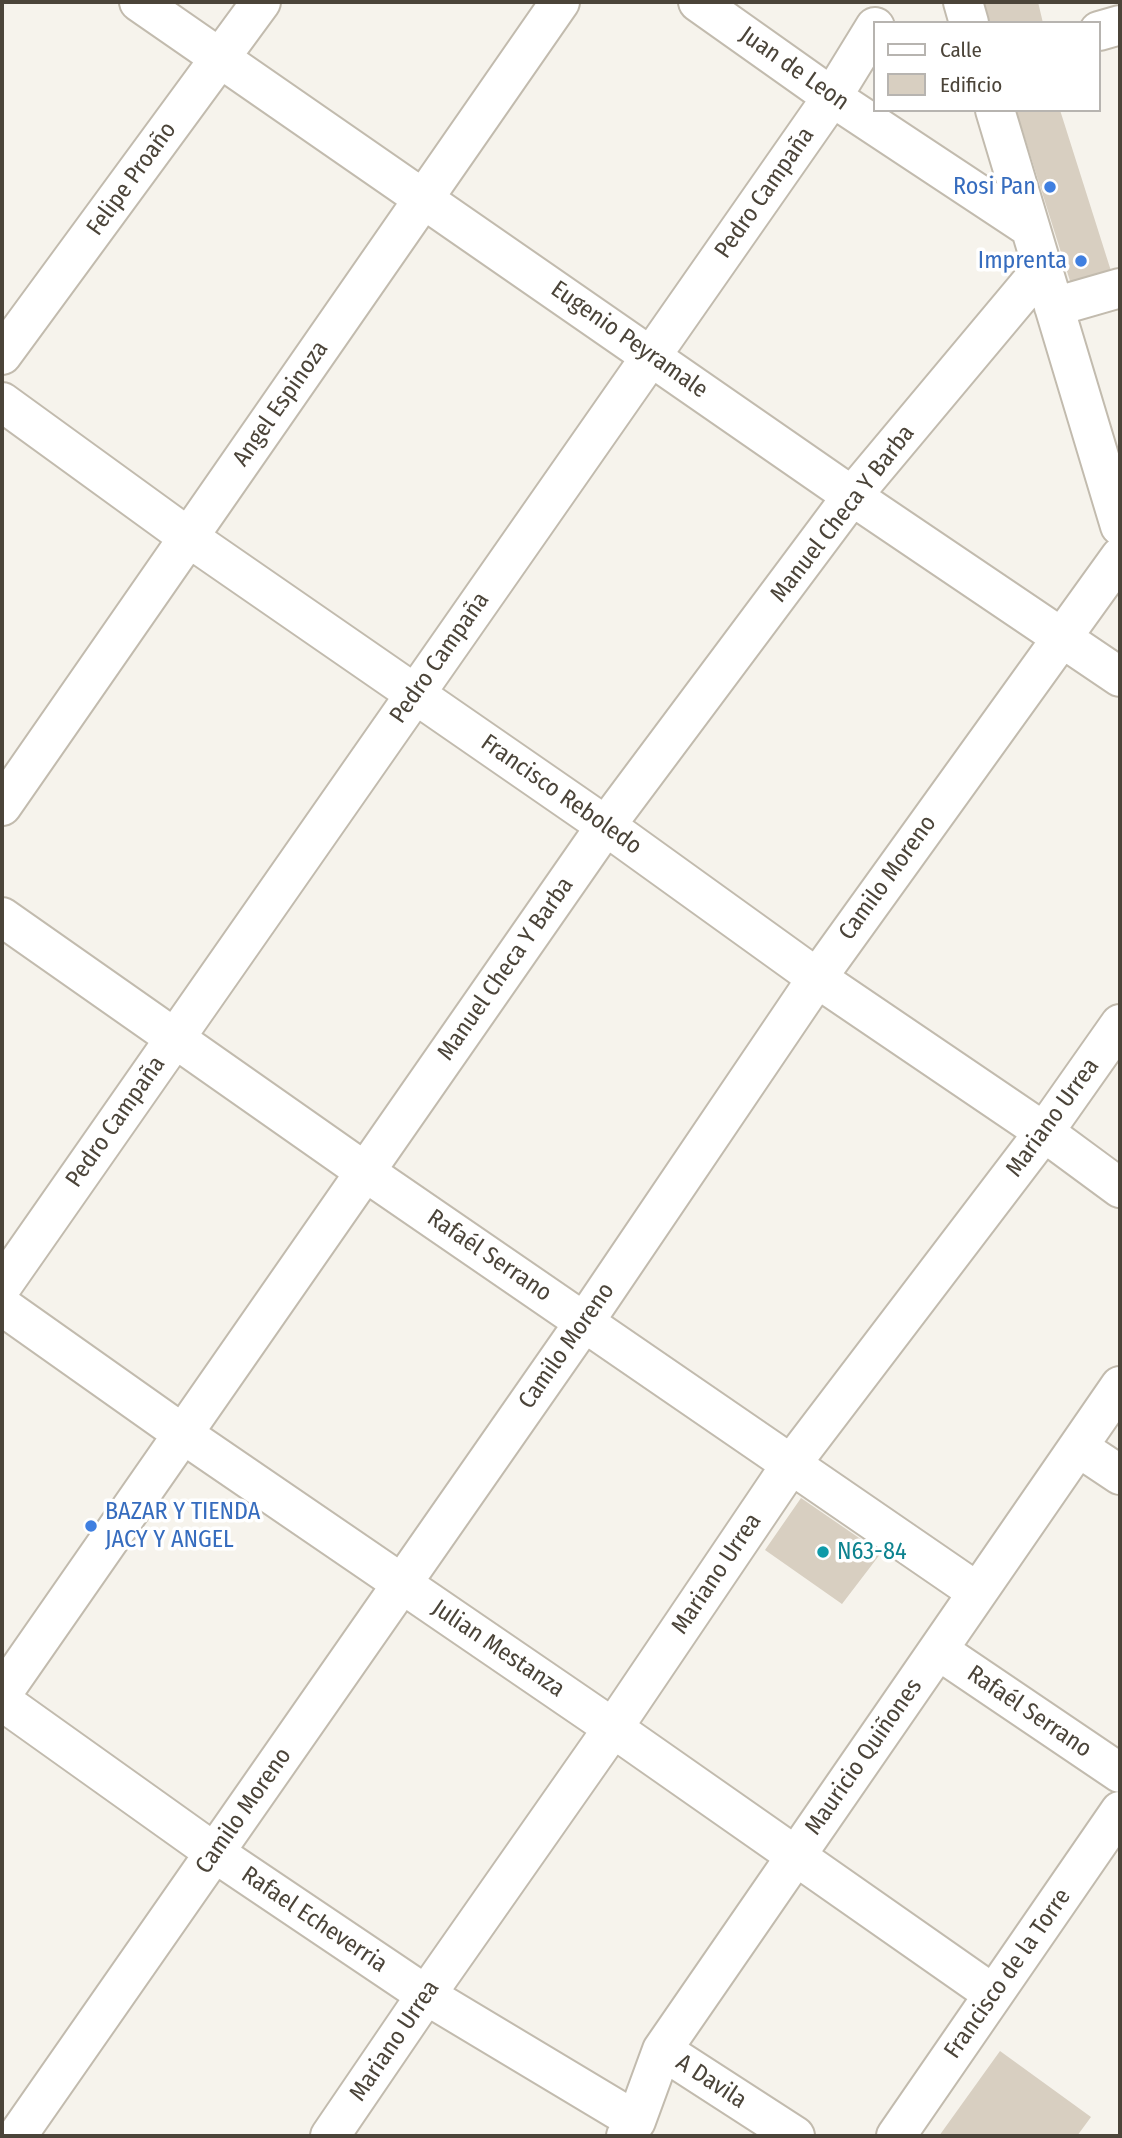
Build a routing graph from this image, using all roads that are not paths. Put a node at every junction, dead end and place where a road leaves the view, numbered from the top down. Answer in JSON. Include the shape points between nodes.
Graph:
{"nodes":[{"id":1,"x":139,"y":2,"type":"edge"},
{"id":2,"x":261,"y":2,"type":"edge"},
{"id":3,"x":560,"y":2,"type":"edge"},
{"id":4,"x":698,"y":2,"type":"edge"},
{"id":5,"x":891,"y":2,"type":"edge"},
{"id":6,"x":963,"y":2,"type":"edge"},
{"id":7,"x":879,"y":21,"type":"edge"},
{"id":8,"x":968,"y":21,"type":"edge"},
{"id":9,"x":1120,"y":26,"type":"edge"},
{"id":10,"x":874,"y":29,"type":"edge"},
{"id":11,"x":1101,"y":31,"type":"edge"},
{"id":12,"x":220,"y":59,"type":"junction"},
{"id":13,"x":832,"y":97,"type":"junction"},
{"id":14,"x":996,"y":112,"type":"edge"},
{"id":15,"x":424,"y":198,"type":"junction"},
{"id":16,"x":1030,"y":229,"type":"junction"},
{"id":17,"x":1042,"y":269,"type":"junction"},
{"id":18,"x":1120,"y":288,"type":"edge"},
{"id":19,"x":1054,"y":307,"type":"junction"},
{"id":20,"x":2,"y":355,"type":"edge"},
{"id":21,"x":651,"y":356,"type":"junction"},
{"id":22,"x":2,"y":402,"type":"edge"},
{"id":23,"x":852,"y":496,"type":"junction"},
{"id":24,"x":1120,"y":526,"type":"edge"},
{"id":25,"x":188,"y":537,"type":"junction"},
{"id":26,"x":1120,"y":557,"type":"edge"},
{"id":27,"x":1061,"y":637,"type":"junction"},
{"id":28,"x":1120,"y":677,"type":"edge"},
{"id":29,"x":415,"y":693,"type":"junction"},
{"id":30,"x":2,"y":806,"type":"edge"},
{"id":31,"x":606,"y":826,"type":"junction"},
{"id":32,"x":2,"y":917,"type":"edge"},
{"id":33,"x":817,"y":978,"type":"junction"},
{"id":34,"x":1120,"y":1024,"type":"edge"},
{"id":35,"x":175,"y":1037,"type":"junction"},
{"id":36,"x":1044,"y":1132,"type":"junction"},
{"id":37,"x":365,"y":1171,"type":"junction"},
{"id":38,"x":1120,"y":1188,"type":"edge"},
{"id":39,"x":2,"y":1286,"type":"edge"},
{"id":40,"x":2,"y":1306,"type":"edge"},
{"id":41,"x":585,"y":1321,"type":"junction"},
{"id":42,"x":1120,"y":1386,"type":"edge"},
{"id":43,"x":183,"y":1434,"type":"junction"},
{"id":44,"x":1078,"y":1447,"type":"junction"},
{"id":45,"x":792,"y":1463,"type":"junction"},
{"id":46,"x":1120,"y":1475,"type":"edge"},
{"id":47,"x":402,"y":1583,"type":"junction"},
{"id":48,"x":977,"y":1592,"type":"junction"},
{"id":49,"x":938,"y":1650,"type":"junction"},
{"id":50,"x":2,"y":1694,"type":"edge"},
{"id":51,"x":2,"y":1701,"type":"edge"},
{"id":52,"x":614,"y":1728,"type":"junction"},
{"id":53,"x":1120,"y":1773,"type":"edge"},
{"id":54,"x":1120,"y":1811,"type":"edge"},
{"id":55,"x":215,"y":1853,"type":"junction"},
{"id":56,"x":796,"y":1856,"type":"junction"},
{"id":57,"x":993,"y":1994,"type":"junction"},
{"id":58,"x":426,"y":1995,"type":"junction"},
{"id":59,"x":662,"y":2050,"type":"junction"},
{"id":60,"x":631,"y":2129,"type":"edge"},
{"id":61,"x":17,"y":2136,"type":"edge"},
{"id":62,"x":330,"y":2136,"type":"edge"},
{"id":63,"x":795,"y":2136,"type":"edge"},
{"id":64,"x":896,"y":2136,"type":"edge"}],
"edges":[{"from":1,"to":12,"type":"street","name":"Eugenio Peyramale"},
{"from":2,"to":12,"type":"street","name":"Felipe Proaño"},
{"from":3,"to":15,"type":"street","name":"Angel Espinoza"},
{"from":4,"to":13,"type":"street","name":"Juan de Leon"},
{"from":5,"to":7,"type":"street"},
{"from":6,"to":8,"type":"street"},
{"from":9,"to":11,"type":"street"},
{"from":10,"to":13,"type":"street","name":"Pedro Campaña"},
{"from":12,"to":15,"type":"street","name":"Eugenio Peyramale"},
{"from":12,"to":20,"type":"street","name":"Felipe Proaño"},
{"from":13,"to":16,"type":"street","name":"Juan de Leon"},
{"from":13,"to":21,"type":"street","name":"Pedro Campaña"},
{"from":14,"to":16,"type":"street"},
{"from":15,"to":21,"type":"street","name":"Eugenio Peyramale"},
{"from":15,"to":25,"type":"street","name":"Angel Espinoza"},
{"from":16,"to":17,"type":"street"},
{"from":17,"to":19,"type":"street"},
{"from":17,"to":23,"type":"street","name":"Manuel Checa Y Barba"},
{"from":18,"to":19,"type":"street"},
{"from":19,"to":24,"type":"street"},
{"from":21,"to":23,"type":"street","name":"Eugenio Peyramale"},
{"from":21,"to":29,"type":"street","name":"Pedro Campaña"},
{"from":22,"to":25,"type":"street","name":"Francisco Reboledo"},
{"from":23,"to":27,"type":"street","name":"Eugenio Peyramale"},
{"from":23,"to":31,"type":"street","name":"Manuel Checa Y Barba"},
{"from":25,"to":29,"type":"street","name":"Francisco Reboledo"},
{"from":25,"to":30,"type":"street","name":"Angel Espinoza"},
{"from":26,"to":27,"type":"street","name":"Camilo Moreno"},
{"from":27,"to":28,"type":"street","name":"Eugenio Peyramale"},
{"from":27,"to":33,"type":"street","name":"Camilo Moreno"},
{"from":29,"to":31,"type":"street","name":"Francisco Reboledo"},
{"from":29,"to":35,"type":"street","name":"Pedro Campaña"},
{"from":31,"to":33,"type":"street","name":"Francisco Reboledo"},
{"from":31,"to":37,"type":"street","name":"Manuel Checa Y Barba"},
{"from":32,"to":35,"type":"street","name":"Rafaél Serrano"},
{"from":33,"to":36,"type":"street","name":"Francisco Reboledo"},
{"from":33,"to":41,"type":"street","name":"Camilo Moreno"},
{"from":34,"to":36,"type":"street","name":"Mariano Urrea"},
{"from":35,"to":37,"type":"street","name":"Rafaél Serrano"},
{"from":35,"to":39,"type":"street","name":"Pedro Campaña"},
{"from":36,"to":38,"type":"street","name":"Francisco Reboledo"},
{"from":36,"to":45,"type":"street","name":"Mariano Urrea"},
{"from":37,"to":41,"type":"street","name":"Rafaél Serrano"},
{"from":37,"to":43,"type":"street","name":"Manuel Checa Y Barba"},
{"from":40,"to":43,"type":"street","name":"Julian Mestanza"},
{"from":41,"to":45,"type":"street","name":"Rafaél Serrano"},
{"from":41,"to":47,"type":"street","name":"Camilo Moreno"},
{"from":42,"to":44,"type":"street","name":"Mauricio Quiñones"},
{"from":43,"to":47,"type":"street","name":"Julian Mestanza"},
{"from":43,"to":50,"type":"street","name":"Manuel Checa Y Barba"},
{"from":44,"to":46,"type":"street"},
{"from":44,"to":48,"type":"street","name":"Mauricio Quiñones"},
{"from":45,"to":48,"type":"street","name":"Rafaél Serrano"},
{"from":45,"to":52,"type":"street","name":"Mariano Urrea"},
{"from":47,"to":52,"type":"street","name":"Julian Mestanza"},
{"from":47,"to":55,"type":"street","name":"Camilo Moreno"},
{"from":48,"to":49,"type":"street","name":"Mauricio Quiñones"},
{"from":49,"to":53,"type":"street","name":"Rafaél Serrano"},
{"from":49,"to":56,"type":"street","name":"Mauricio Quiñones"},
{"from":51,"to":55,"type":"street","name":"Rafael Echeverria"},
{"from":52,"to":56,"type":"street","name":"Julian Mestanza"},
{"from":52,"to":58,"type":"street","name":"Mariano Urrea"},
{"from":54,"to":57,"type":"street","name":"Francisco de la Torre"},
{"from":55,"to":58,"type":"street","name":"Rafael Echeverria"},
{"from":55,"to":61,"type":"street","name":"Camilo Moreno"},
{"from":56,"to":57,"type":"street","name":"Julian Mestanza"},
{"from":56,"to":59,"type":"street","name":"Mauricio Quiñones"},
{"from":57,"to":64,"type":"street","name":"Francisco de la Torre"},
{"from":58,"to":60,"type":"street","name":"Rafael Echeverria"},
{"from":58,"to":62,"type":"street","name":"Mariano Urrea"},
{"from":59,"to":60,"type":"street","name":"Mauricio Quiñones"},
{"from":59,"to":63,"type":"street","name":"A Davila"}]}
